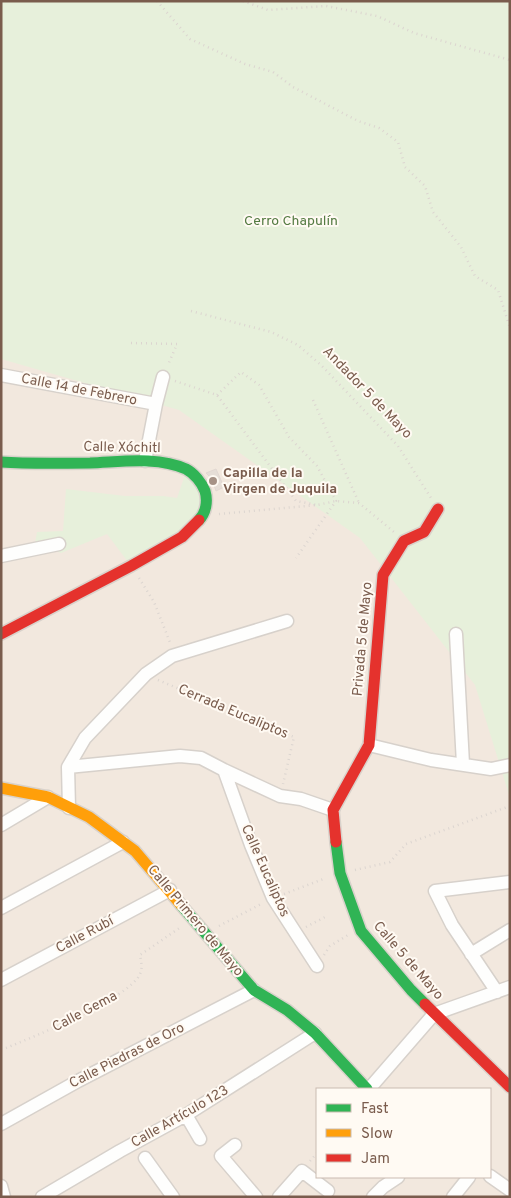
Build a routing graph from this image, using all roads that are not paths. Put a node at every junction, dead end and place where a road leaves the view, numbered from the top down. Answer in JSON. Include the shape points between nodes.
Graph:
{"nodes":[{"id":1,"x":1,"y":375,"type":"edge"},
{"id":2,"x":163,"y":377,"type":"road end"},
{"id":3,"x":156,"y":404,"type":"junction"},
{"id":4,"x":145,"y":460,"type":"junction"},
{"id":5,"x":1,"y":462,"type":"edge"},
{"id":6,"x":438,"y":509,"type":"road end"},
{"id":7,"x":59,"y":544,"type":"dead end"},
{"id":8,"x":1,"y":556,"type":"edge"},
{"id":9,"x":287,"y":621,"type":"dead end"},
{"id":10,"x":1,"y":634,"type":"edge"},
{"id":11,"x":456,"y":634,"type":"dead end"},
{"id":12,"x":369,"y":745,"type":"junction"},
{"id":13,"x":463,"y":764,"type":"junction"},
{"id":14,"x":510,"y":765,"type":"edge"},
{"id":15,"x":68,"y":767,"type":"junction"},
{"id":16,"x":224,"y":770,"type":"junction"},
{"id":17,"x":1,"y":788,"type":"edge"},
{"id":18,"x":48,"y":797,"type":"junction"},
{"id":19,"x":69,"y":808,"type":"junction"},
{"id":20,"x":333,"y":810,"type":"junction"},
{"id":21,"x":1,"y":825,"type":"edge"},
{"id":22,"x":124,"y":842,"type":"junction"},
{"id":23,"x":510,"y":882,"type":"edge"},
{"id":24,"x":170,"y":890,"type":"junction"},
{"id":25,"x":1,"y":908,"type":"edge"},
{"id":26,"x":510,"y":930,"type":"edge"},
{"id":27,"x":471,"y":954,"type":"junction"},
{"id":28,"x":317,"y":966,"type":"road end"},
{"id":29,"x":1,"y":980,"type":"edge"},
{"id":30,"x":510,"y":986,"type":"edge"},
{"id":31,"x":254,"y":990,"type":"junction"},
{"id":32,"x":496,"y":992,"type":"junction"},
{"id":33,"x":434,"y":1014,"type":"junction"},
{"id":34,"x":315,"y":1033,"type":"junction"},
{"id":35,"x":367,"y":1088,"type":"edge"},
{"id":36,"x":369,"y":1088,"type":"edge"},
{"id":37,"x":510,"y":1088,"type":"edge"},
{"id":38,"x":186,"y":1116,"type":"junction"},
{"id":39,"x":1,"y":1124,"type":"edge"},
{"id":40,"x":200,"y":1139,"type":"dead end"},
{"id":41,"x":235,"y":1146,"type":"dead end"},
{"id":42,"x":145,"y":1158,"type":"dead end"},
{"id":43,"x":491,"y":1177,"type":"edge"},
{"id":44,"x":396,"y":1178,"type":"edge"},
{"id":45,"x":468,"y":1178,"type":"edge"},
{"id":46,"x":1,"y":1186,"type":"edge"},
{"id":47,"x":510,"y":1190,"type":"edge"},
{"id":48,"x":328,"y":1191,"type":"dead end"},
{"id":49,"x":4,"y":1197,"type":"edge"},
{"id":50,"x":42,"y":1197,"type":"edge"},
{"id":51,"x":173,"y":1197,"type":"edge"},
{"id":52,"x":256,"y":1197,"type":"edge"},
{"id":53,"x":279,"y":1197,"type":"edge"},
{"id":54,"x":373,"y":1197,"type":"edge"},
{"id":55,"x":453,"y":1197,"type":"edge"}],
"edges":[{"from":1,"to":3,"type":"street","name":"Calle 14 de Febrero"},
{"from":2,"to":3,"type":"street"},
{"from":3,"to":4,"type":"street"},
{"from":4,"to":5,"type":"street","name":"Calle Xóchitl"},
{"from":4,"to":10,"type":"street","name":"Calle Xóchitl","via":[[187,469],[202,483],[207,499],[202,516],[182,537]]},
{"from":6,"to":12,"type":"street","name":"Privada 5 de Mayo","via":[[424,532],[404,540],[383,575]]},
{"from":7,"to":8,"type":"street"},
{"from":9,"to":15,"type":"street","via":[[172,656],[146,674],[85,738]]},
{"from":11,"to":13,"type":"street"},
{"from":12,"to":13,"type":"street"},
{"from":12,"to":20,"type":"street"},
{"from":13,"to":14,"type":"street","via":[[492,769]]},
{"from":15,"to":16,"type":"street","via":[[180,756],[201,758]]},
{"from":15,"to":19,"type":"street"},
{"from":16,"to":20,"type":"street","via":[[280,796],[301,798]]},
{"from":16,"to":28,"type":"street","name":"Calle Eucaliptos","via":[[274,898]]},
{"from":17,"to":18,"type":"street","name":"Calle Primero de Mayo"},
{"from":18,"to":19,"type":"street","name":"Calle Primero de Mayo"},
{"from":18,"to":21,"type":"street"},
{"from":19,"to":22,"type":"street","name":"Calle Primero de Mayo"},
{"from":20,"to":33,"type":"street","name":"Calle 5 de Mayo","via":[[340,873],[361,931]]},
{"from":22,"to":24,"type":"street","name":"Calle Primero de Mayo"},
{"from":22,"to":25,"type":"street"},
{"from":23,"to":27,"type":"street","via":[[435,891]]},
{"from":24,"to":29,"type":"street","name":"Calle Rubí"},
{"from":24,"to":31,"type":"street","name":"Calle Primero de Mayo"},
{"from":26,"to":27,"type":"street"},
{"from":27,"to":32,"type":"street"},
{"from":30,"to":32,"type":"street"},
{"from":31,"to":34,"type":"street","name":"Calle Primero de Mayo","via":[[287,1010]]},
{"from":31,"to":39,"type":"street","name":"Calle Piedras de Oro"},
{"from":32,"to":33,"type":"street"},
{"from":33,"to":36,"type":"street"},
{"from":33,"to":37,"type":"street","name":"Calle 5 de Mayo"},
{"from":34,"to":35,"type":"street","name":"Calle Primero de Mayo"},
{"from":34,"to":38,"type":"street","name":"Calle Artículo 123"},
{"from":38,"to":40,"type":"street"},
{"from":38,"to":50,"type":"street","name":"Calle Artículo 123"},
{"from":41,"to":52,"type":"street","via":[[221,1156]]},
{"from":42,"to":51,"type":"street"},
{"from":43,"to":47,"type":"street"},
{"from":44,"to":54,"type":"street"},
{"from":45,"to":55,"type":"street"},
{"from":46,"to":49,"type":"street"},
{"from":48,"to":53,"type":"street","via":[[302,1171]]}]}
